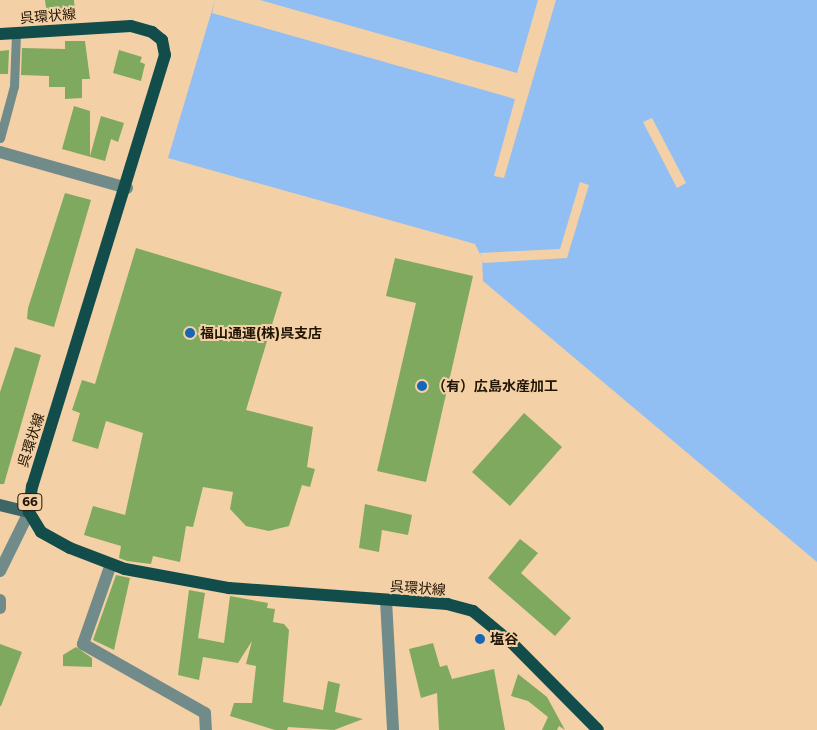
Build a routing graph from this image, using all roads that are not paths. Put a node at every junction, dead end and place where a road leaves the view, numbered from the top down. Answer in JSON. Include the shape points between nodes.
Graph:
{"nodes":[{"id":1,"x":0,"y":34,"type":"edge"},
{"id":2,"x":16,"y":34,"type":"junction"},
{"id":3,"x":0,"y":138,"type":"edge"},
{"id":4,"x":0,"y":152,"type":"edge"},
{"id":5,"x":127,"y":188,"type":"junction"},
{"id":6,"x":0,"y":505,"type":"edge"},
{"id":7,"x":29,"y":512,"type":"junction"},
{"id":8,"x":111,"y":564,"type":"junction"},
{"id":9,"x":0,"y":571,"type":"edge"},
{"id":10,"x":0,"y":600,"type":"edge"},
{"id":11,"x":386,"y":600,"type":"junction"},
{"id":12,"x":0,"y":608,"type":"edge"},
{"id":13,"x":591,"y":728,"type":"edge"},
{"id":14,"x":206,"y":730,"type":"edge"},
{"id":15,"x":393,"y":730,"type":"edge"}],
"edges":[{"from":1,"to":2,"type":"main road","name":"呉環状線","number":"66"},
{"from":2,"to":3,"type":"lane","via":[[14,86]]},
{"from":2,"to":5,"type":"main road","name":"呉環状線","number":"66","via":[[131,26],[152,32],[162,40],[164,67]]},
{"from":4,"to":5,"type":"street"},
{"from":5,"to":7,"type":"main road","name":"呉環状線","number":"66","via":[[32,486]]},
{"from":6,"to":7,"type":"street"},
{"from":7,"to":8,"type":"main road","name":"呉環状線","number":"66","via":[[41,532]]},
{"from":7,"to":9,"type":"street"},
{"from":8,"to":11,"type":"main road","name":"呉環状線","number":"66","via":[[229,588]]},
{"from":8,"to":14,"type":"street","via":[[82,644],[205,713]]},
{"from":10,"to":12,"type":"street"},
{"from":11,"to":13,"type":"main road","name":"呉環状線","number":"66","via":[[447,604],[473,611],[512,643]]},
{"from":11,"to":15,"type":"street"}]}
